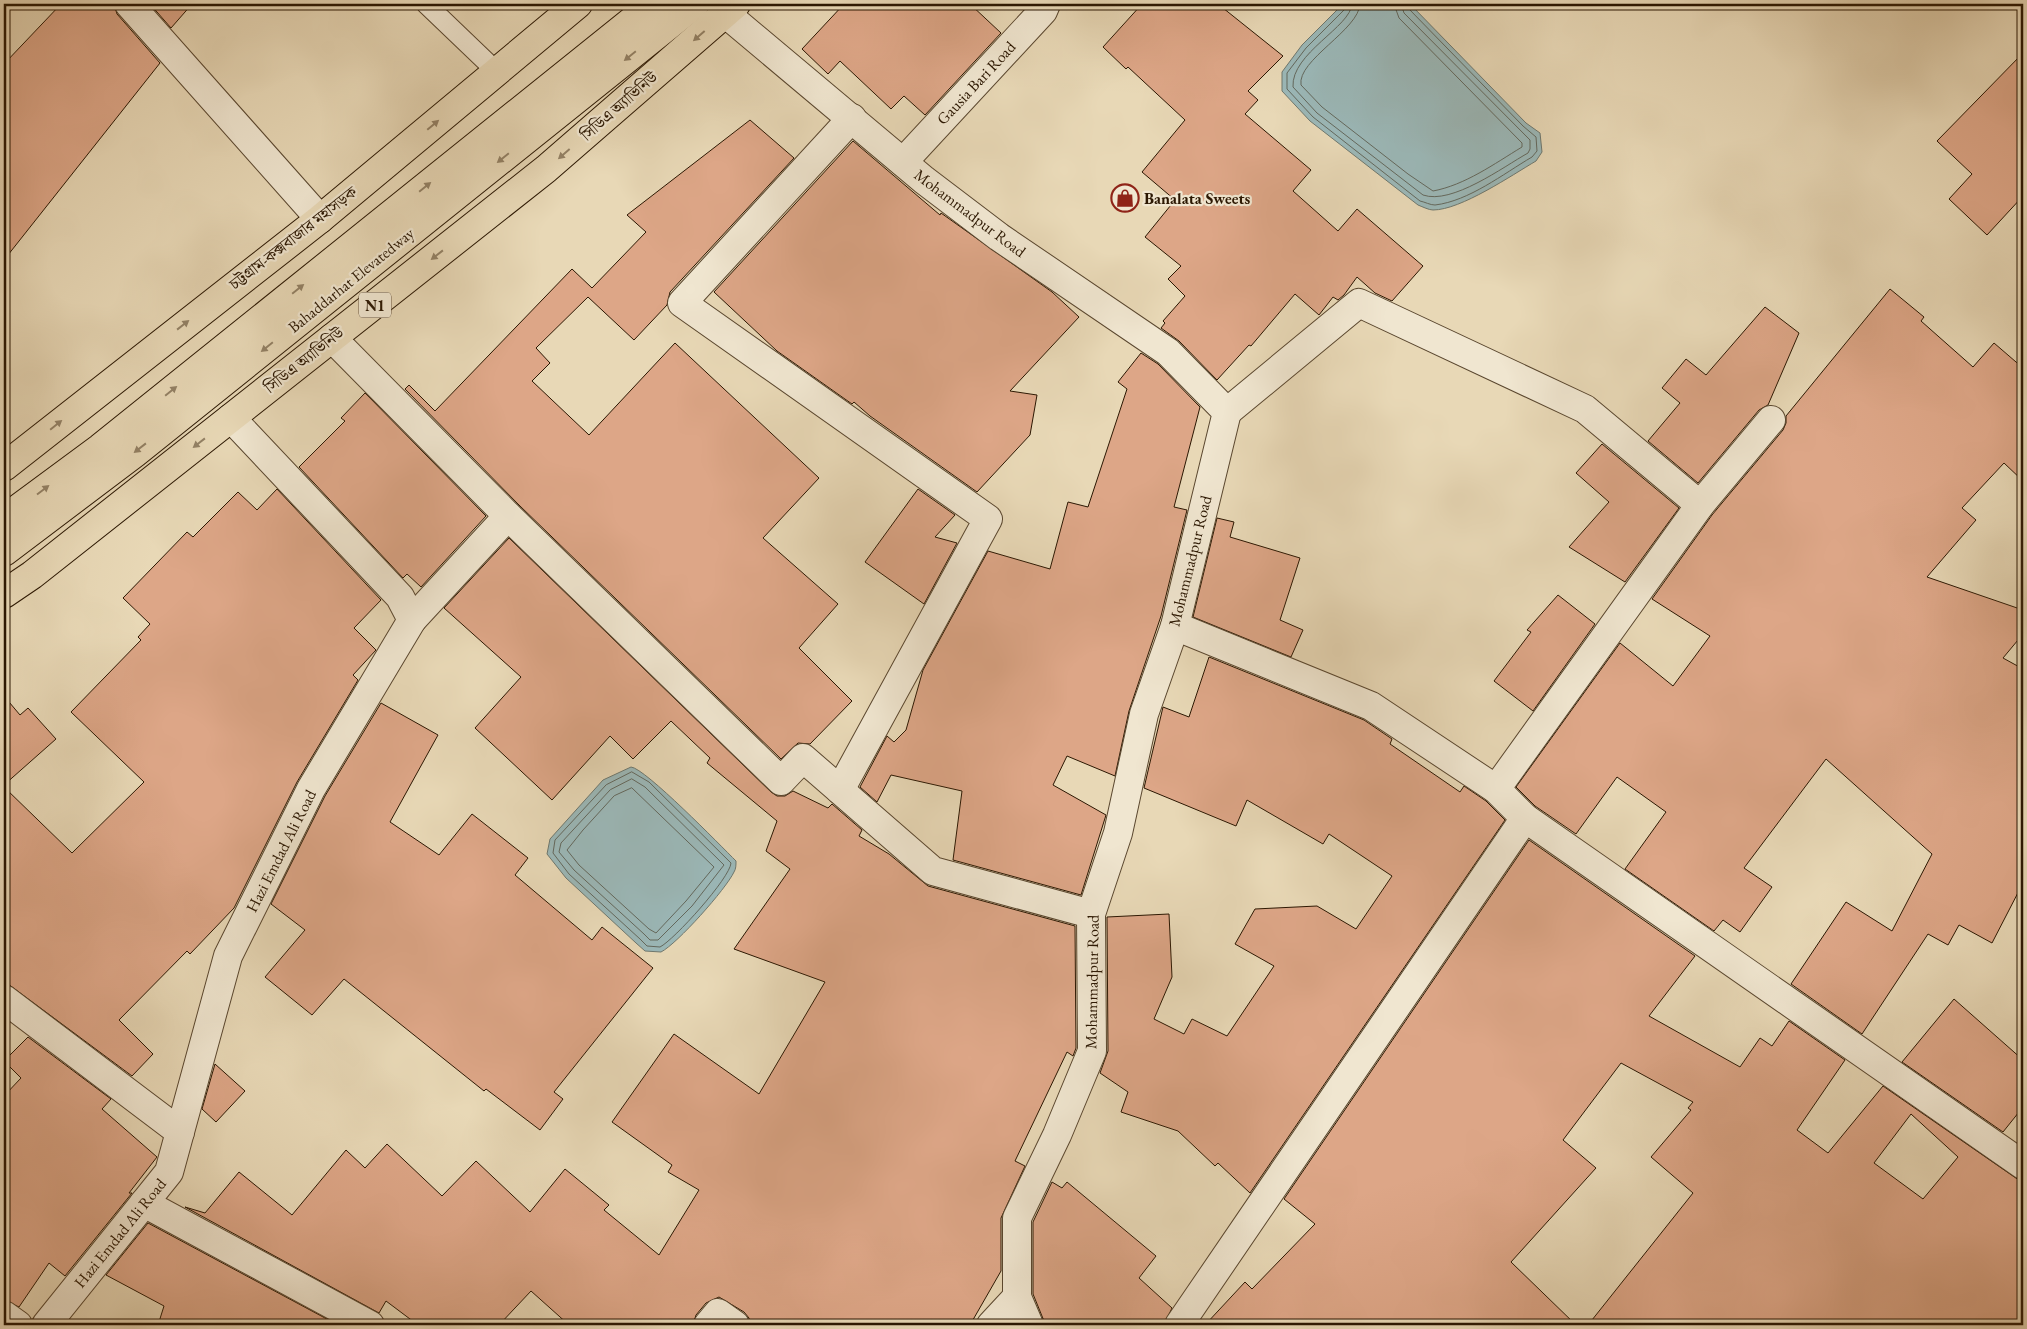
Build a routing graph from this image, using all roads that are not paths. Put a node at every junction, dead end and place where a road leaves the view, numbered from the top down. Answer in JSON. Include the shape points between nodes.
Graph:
{"nodes":[{"id":1,"x":129,"y":4,"type":"edge"},
{"id":2,"x":426,"y":4,"type":"edge"},
{"id":3,"x":578,"y":4,"type":"edge"},
{"id":4,"x":653,"y":4,"type":"edge"},
{"id":5,"x":695,"y":4,"type":"edge"},
{"id":6,"x":1046,"y":4,"type":"edge"},
{"id":7,"x":731,"y":8,"type":"edge"},
{"id":8,"x":497,"y":72,"type":"junction"},
{"id":9,"x":852,"y":118,"type":"junction"},
{"id":10,"x":904,"y":162,"type":"junction"},
{"id":11,"x":320,"y":219,"type":"junction"},
{"id":12,"x":332,"y":338,"type":"junction"},
{"id":13,"x":1227,"y":412,"type":"junction"},
{"id":14,"x":231,"y":418,"type":"junction"},
{"id":15,"x":1771,"y":420,"type":"dead end"},
{"id":16,"x":4,"y":467,"type":"edge"},
{"id":17,"x":1700,"y":505,"type":"junction"},
{"id":18,"x":508,"y":516,"type":"junction"},
{"id":19,"x":4,"y":519,"type":"edge"},
{"id":20,"x":4,"y":552,"type":"edge"},
{"id":21,"x":4,"y":594,"type":"edge"},
{"id":22,"x":412,"y":620,"type":"junction"},
{"id":23,"x":1175,"y":626,"type":"junction"},
{"id":24,"x":1496,"y":788,"type":"junction"},
{"id":25,"x":840,"y":790,"type":"junction"},
{"id":26,"x":1525,"y":818,"type":"junction"},
{"id":27,"x":1091,"y":914,"type":"junction"},
{"id":28,"x":4,"y":999,"type":"edge"},
{"id":29,"x":180,"y":1132,"type":"junction"},
{"id":30,"x":2023,"y":1165,"type":"edge"},
{"id":31,"x":144,"y":1203,"type":"junction"},
{"id":32,"x":1017,"y":1297,"type":"junction"},
{"id":33,"x":4,"y":1316,"type":"edge"},
{"id":34,"x":18,"y":1325,"type":"edge"},
{"id":35,"x":46,"y":1325,"type":"edge"},
{"id":36,"x":370,"y":1325,"type":"edge"},
{"id":37,"x":708,"y":1325,"type":"edge"},
{"id":38,"x":735,"y":1325,"type":"edge"},
{"id":39,"x":991,"y":1325,"type":"edge"},
{"id":40,"x":1029,"y":1325,"type":"edge"},
{"id":41,"x":1179,"y":1325,"type":"edge"}],
"edges":[{"from":1,"to":11,"type":"street"},
{"from":2,"to":8,"type":"lane"},
{"from":3,"to":8,"type":"highway","name":"চট্টগ্রাম-কক্সবাজার মহাসড়ক"},
{"from":19,"to":4,"type":"highway","name":"Bahaddarhat Elevatedway","one_way":true,"via":[[100,448]]},
{"from":5,"to":20,"type":"highway","name":"Bahaddarhat Elevatedway","one_way":true,"via":[[135,452]]},
{"from":6,"to":10,"type":"street","name":"Gausia Bari Road"},
{"from":7,"to":9,"type":"street","name":"Mohammadpur Road"},
{"from":7,"to":12,"type":"highway","name":"সিডিএ অ্যাভিনিউ","number":"N1","one_way":true,"via":[[546,169]]},
{"from":11,"to":8,"type":"highway","name":"চট্টগ্রাম-কক্সবাজার মহাসড়ক","one_way":true},
{"from":9,"to":10,"type":"street","name":"Mohammadpur Road"},
{"from":9,"to":25,"type":"street","via":[[682,303],[988,519]]},
{"from":10,"to":13,"type":"street","name":"Mohammadpur Road","via":[[999,237],[1168,352]]},
{"from":16,"to":11,"type":"highway","name":"চট্টগ্রাম-কক্সবাজার মহাসড়ক","one_way":true},
{"from":12,"to":14,"type":"highway","name":"সিডিএ অ্যাভিনিউ","number":"N1"},
{"from":12,"to":18,"type":"street"},
{"from":13,"to":17,"type":"street","via":[[1359,303],[1585,409]]},
{"from":13,"to":23,"type":"street","name":"Mohammadpur Road"},
{"from":14,"to":21,"type":"highway","name":"সিডিএ অ্যাভিনিউ","number":"N1","one_way":true},
{"from":14,"to":22,"type":"street","via":[[400,597]]},
{"from":15,"to":17,"type":"street"},
{"from":17,"to":24,"type":"street"},
{"from":18,"to":22,"type":"street","name":"Hazi Emdad Ali Road"},
{"from":18,"to":25,"type":"street","via":[[781,781],[803,758]]},
{"from":22,"to":29,"type":"street","name":"Hazi Emdad Ali Road","via":[[311,789],[228,956]]},
{"from":23,"to":24,"type":"street","via":[[1371,706]]},
{"from":23,"to":27,"type":"street","name":"Mohammadpur Road","via":[[1144,714],[1118,833]]},
{"from":24,"to":26,"type":"street"},
{"from":25,"to":27,"type":"street","via":[[933,871]]},
{"from":26,"to":30,"type":"street"},
{"from":26,"to":41,"type":"street"},
{"from":27,"to":32,"type":"street","name":"Mohammadpur Road","via":[[1092,1050],[1057,1135],[1017,1218]]},
{"from":28,"to":29,"type":"street"},
{"from":29,"to":31,"type":"street","name":"Hazi Emdad Ali Road","via":[[169,1172]]},
{"from":31,"to":35,"type":"street","name":"Hazi Emdad Ali Road"},
{"from":31,"to":36,"type":"street"},
{"from":32,"to":39,"type":"street"},
{"from":32,"to":40,"type":"street","name":"Mohammadpur Road"},
{"from":33,"to":34,"type":"street"},
{"from":37,"to":38,"type":"street","via":[[718,1313]]}]}
